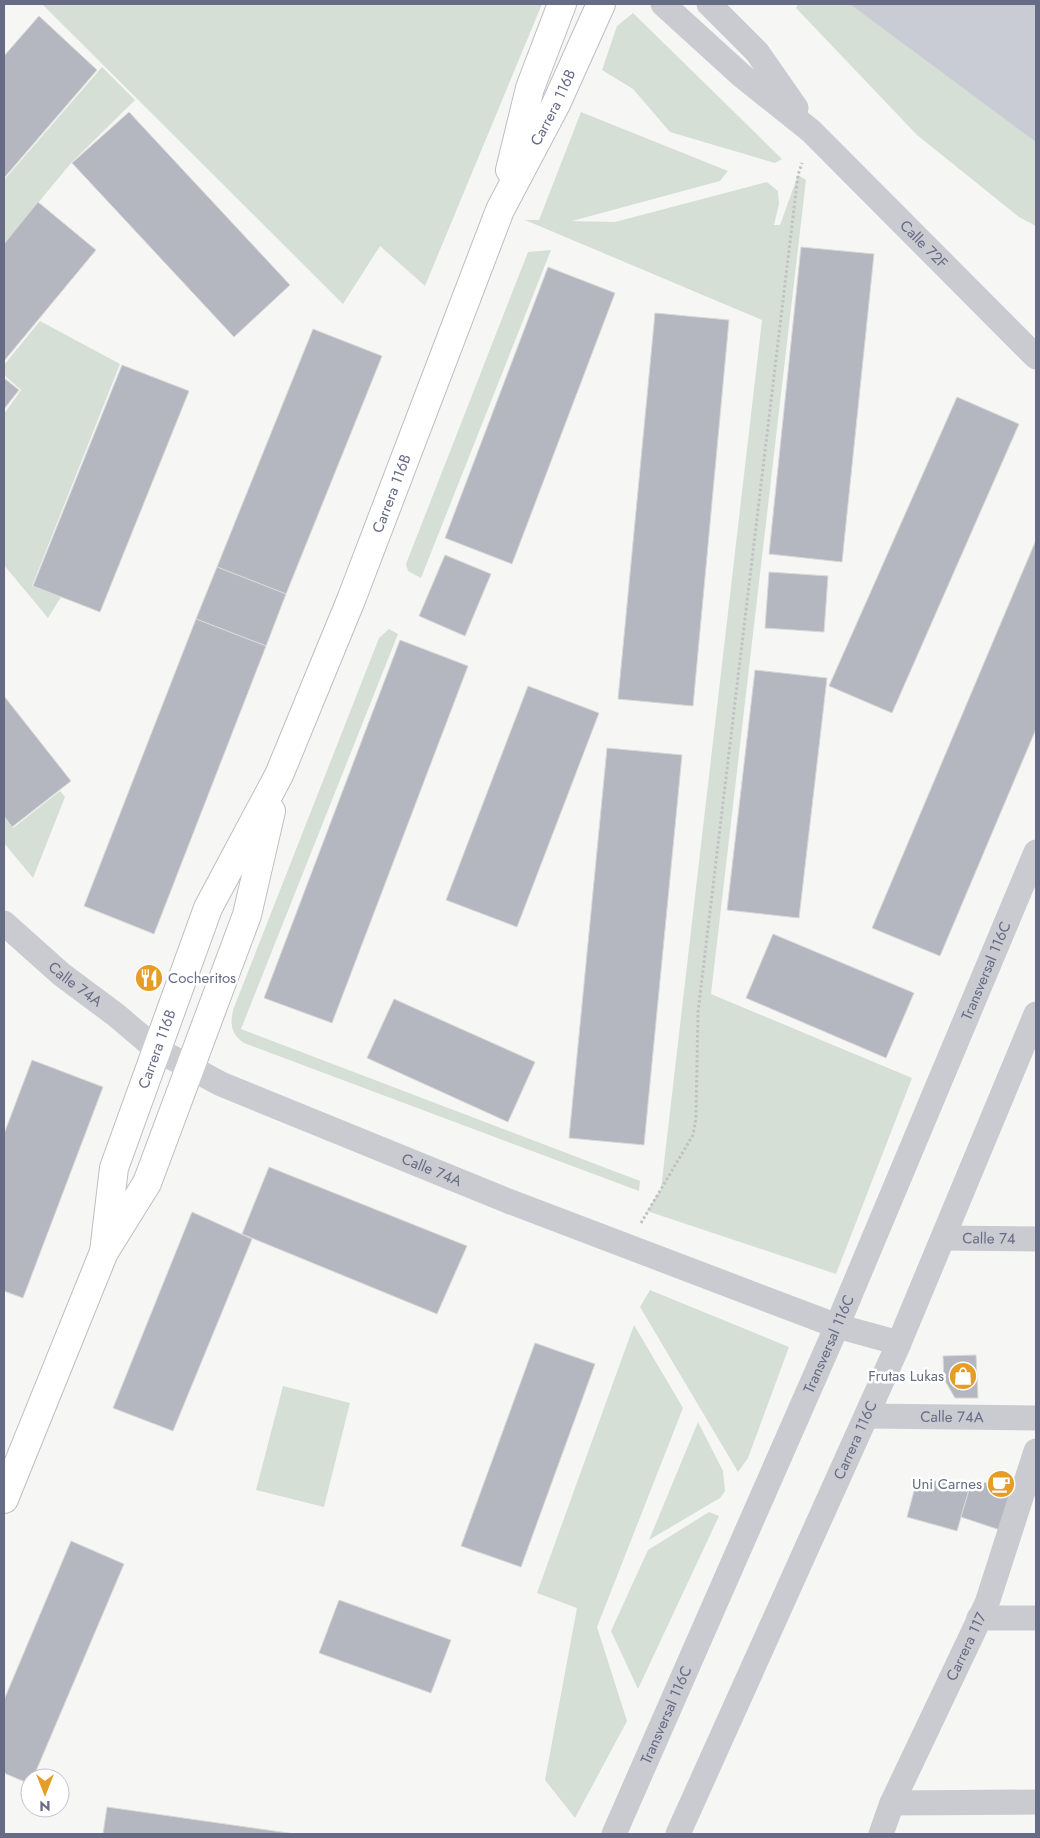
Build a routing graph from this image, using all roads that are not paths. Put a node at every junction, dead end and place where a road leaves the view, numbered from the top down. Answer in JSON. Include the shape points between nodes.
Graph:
{"nodes":[{"id":1,"x":562,"y":4,"type":"edge"},
{"id":2,"x":601,"y":4,"type":"edge"},
{"id":3,"x":663,"y":4,"type":"edge"},
{"id":4,"x":709,"y":4,"type":"edge"},
{"id":5,"x":811,"y":131,"type":"junction"},
{"id":6,"x":500,"y":210,"type":"junction"},
{"id":7,"x":1036,"y":357,"type":"edge"},
{"id":8,"x":279,"y":775,"type":"junction"},
{"id":9,"x":1036,"y":852,"type":"edge"},
{"id":10,"x":4,"y":923,"type":"edge"},
{"id":11,"x":1036,"y":1014,"type":"edge"},
{"id":12,"x":156,"y":1049,"type":"junction"},
{"id":13,"x":190,"y":1070,"type":"junction"},
{"id":14,"x":943,"y":1238,"type":"junction"},
{"id":15,"x":1036,"y":1239,"type":"edge"},
{"id":16,"x":104,"y":1252,"type":"junction"},
{"id":17,"x":837,"y":1326,"type":"junction"},
{"id":18,"x":899,"y":1343,"type":"junction"},
{"id":19,"x":866,"y":1416,"type":"junction"},
{"id":20,"x":1036,"y":1418,"type":"edge"},
{"id":21,"x":1036,"y":1451,"type":"edge"},
{"id":22,"x":4,"y":1499,"type":"edge"},
{"id":23,"x":979,"y":1618,"type":"junction"},
{"id":24,"x":1036,"y":1618,"type":"edge"},
{"id":25,"x":1036,"y":1802,"type":"edge"},
{"id":26,"x":892,"y":1803,"type":"junction"},
{"id":27,"x":614,"y":1834,"type":"edge"},
{"id":28,"x":678,"y":1834,"type":"edge"},
{"id":29,"x":881,"y":1834,"type":"edge"}],
"edges":[{"from":1,"to":6,"type":"street","name":"Carrera 116B","via":[[530,88]]},
{"from":2,"to":6,"type":"street","name":"Carrera 116B","via":[[556,104]]},
{"from":3,"to":5,"type":"street","name":"Calle 72F","via":[[741,75]]},
{"from":4,"to":5,"type":"street","name":"Calle 72F","via":[[757,52]]},
{"from":5,"to":7,"type":"street","name":"Calle 72F"},
{"from":6,"to":8,"type":"street","name":"Carrera 116B","via":[[352,600]]},
{"from":8,"to":12,"type":"street","name":"Carrera 116B","via":[[208,908]]},
{"from":8,"to":13,"type":"street","name":"Carrera 116B","via":[[247,915]]},
{"from":9,"to":17,"type":"street","name":"Transversal 116C"},
{"from":10,"to":12,"type":"street","name":"Calle 74A","via":[[61,974]]},
{"from":11,"to":14,"type":"street","name":"Carrera 116C"},
{"from":12,"to":13,"type":"street","name":"Calle 74A"},
{"from":12,"to":16,"type":"street","name":"Carrera 116B","via":[[114,1168]]},
{"from":13,"to":16,"type":"street","name":"Carrera 116B","via":[[147,1183]]},
{"from":13,"to":17,"type":"street","name":"Calle 74A","via":[[250,1097]]},
{"from":14,"to":15,"type":"street","name":"Calle 74"},
{"from":14,"to":18,"type":"street","name":"Carrera 116C"},
{"from":16,"to":22,"type":"street","name":"Carrera 116B"},
{"from":17,"to":18,"type":"street","name":"Calle 74A"},
{"from":17,"to":27,"type":"street","name":"Transversal 116C"},
{"from":18,"to":19,"type":"street","name":"Carrera 116C"},
{"from":19,"to":20,"type":"street","name":"Calle 74A"},
{"from":19,"to":28,"type":"street","name":"Carrera 116C"},
{"from":21,"to":23,"type":"street","name":"Carrera 117"},
{"from":23,"to":24,"type":"street"},
{"from":23,"to":26,"type":"street","name":"Carrera 117"},
{"from":25,"to":26,"type":"street"},
{"from":26,"to":29,"type":"street","name":"Carrera 117"}]}
